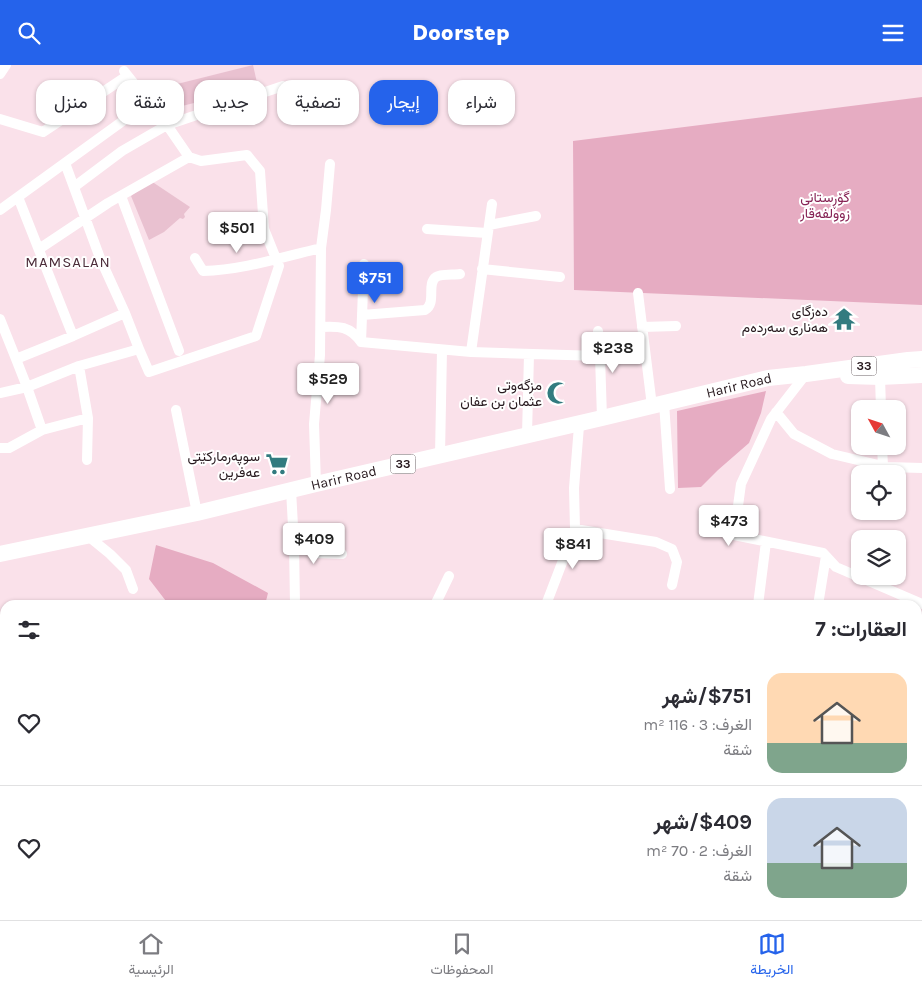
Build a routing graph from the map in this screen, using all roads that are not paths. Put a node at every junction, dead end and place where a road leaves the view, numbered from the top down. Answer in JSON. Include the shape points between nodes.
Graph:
{"nodes":[{"id":1,"x":6,"y":65,"type":"edge"},
{"id":2,"x":0,"y":74,"type":"edge"},
{"id":3,"x":118,"y":80,"type":"edge"},
{"id":4,"x":131,"y":80,"type":"edge"},
{"id":5,"x":116,"y":81,"type":"edge"},
{"id":6,"x":277,"y":88,"type":"edge"},
{"id":7,"x":0,"y":119,"type":"edge"},
{"id":8,"x":184,"y":119,"type":"edge"},
{"id":9,"x":117,"y":125,"type":"edge"},
{"id":10,"x":166,"y":125,"type":"joint"},
{"id":11,"x":189,"y":157,"type":"junction"},
{"id":12,"x":65,"y":163,"type":"junction"},
{"id":13,"x":330,"y":164,"type":"dead end"},
{"id":14,"x":74,"y":187,"type":"junction"},
{"id":15,"x":121,"y":196,"type":"junction"},
{"id":16,"x":18,"y":197,"type":"junction"},
{"id":17,"x":492,"y":204,"type":"dead end"},
{"id":18,"x":0,"y":210,"type":"edge"},
{"id":19,"x":536,"y":216,"type":"dead end"},
{"id":20,"x":85,"y":218,"type":"junction"},
{"id":21,"x":427,"y":229,"type":"dead end"},
{"id":22,"x":488,"y":229,"type":"junction"},
{"id":23,"x":320,"y":248,"type":"junction"},
{"id":24,"x":38,"y":249,"type":"junction"},
{"id":25,"x":194,"y":258,"type":"dead end"},
{"id":26,"x":276,"y":259,"type":"junction"},
{"id":27,"x":364,"y":264,"type":"dead end"},
{"id":28,"x":482,"y":269,"type":"junction"},
{"id":29,"x":460,"y":274,"type":"dead end"},
{"id":30,"x":560,"y":277,"type":"dead end"},
{"id":31,"x":638,"y":293,"type":"dead end"},
{"id":32,"x":125,"y":313,"type":"junction"},
{"id":33,"x":362,"y":315,"type":"junction"},
{"id":34,"x":0,"y":319,"type":"edge"},
{"id":35,"x":676,"y":326,"type":"dead end"},
{"id":36,"x":321,"y":327,"type":"junction"},
{"id":37,"x":642,"y":327,"type":"junction"},
{"id":38,"x":598,"y":331,"type":"dead end"},
{"id":39,"x":73,"y":336,"type":"junction"},
{"id":40,"x":360,"y":342,"type":"junction"},
{"id":41,"x":139,"y":349,"type":"junction"},
{"id":42,"x":442,"y":350,"type":"junction"},
{"id":43,"x":179,"y":351,"type":"dead end"},
{"id":44,"x":471,"y":352,"type":"junction"},
{"id":45,"x":529,"y":354,"type":"junction"},
{"id":46,"x":600,"y":357,"type":"junction"},
{"id":47,"x":16,"y":359,"type":"junction"},
{"id":48,"x":922,"y":359,"type":"edge"},
{"id":49,"x":79,"y":366,"type":"junction"},
{"id":50,"x":806,"y":374,"type":"junction"},
{"id":51,"x":922,"y":375,"type":"edge"},
{"id":52,"x":880,"y":377,"type":"junction"},
{"id":53,"x":28,"y":387,"type":"junction"},
{"id":54,"x":0,"y":393,"type":"edge"},
{"id":55,"x":881,"y":400,"type":"edge"},
{"id":56,"x":658,"y":405,"type":"junction"},
{"id":57,"x":176,"y":409,"type":"dead end"},
{"id":58,"x":776,"y":412,"type":"junction"},
{"id":59,"x":88,"y":418,"type":"junction"},
{"id":60,"x":602,"y":418,"type":"junction"},
{"id":61,"x":577,"y":424,"type":"junction"},
{"id":62,"x":42,"y":431,"type":"junction"},
{"id":63,"x":527,"y":435,"type":"junction"},
{"id":64,"x":0,"y":447,"type":"edge"},
{"id":65,"x":440,"y":455,"type":"junction"},
{"id":66,"x":86,"y":460,"type":"dead end"},
{"id":67,"x":879,"y":465,"type":"edge"},
{"id":68,"x":906,"y":467,"type":"edge"},
{"id":69,"x":922,"y":468,"type":"edge"},
{"id":70,"x":316,"y":484,"type":"junction"},
{"id":71,"x":670,"y":489,"type":"dead end"},
{"id":72,"x":290,"y":490,"type":"junction"},
{"id":73,"x":197,"y":513,"type":"junction"},
{"id":74,"x":576,"y":529,"type":"junction"},
{"id":75,"x":88,"y":536,"type":"junction"},
{"id":76,"x":766,"y":541,"type":"junction"},
{"id":77,"x":294,"y":544,"type":"junction"},
{"id":78,"x":0,"y":554,"type":"edge"},
{"id":79,"x":342,"y":554,"type":"dead end"},
{"id":80,"x":826,"y":556,"type":"junction"},
{"id":81,"x":449,"y":576,"type":"dead end"},
{"id":82,"x":672,"y":585,"type":"dead end"},
{"id":83,"x":133,"y":589,"type":"dead end"},
{"id":84,"x":294,"y":600,"type":"edge"},
{"id":85,"x":437,"y":600,"type":"edge"},
{"id":86,"x":549,"y":600,"type":"edge"},
{"id":87,"x":759,"y":600,"type":"edge"},
{"id":88,"x":819,"y":600,"type":"edge"},
{"id":89,"x":921,"y":600,"type":"edge"}],
"edges":[{"from":1,"to":2,"type":"street"},
{"from":3,"to":4,"type":"street","via":[[126,74]]},
{"from":5,"to":7,"type":"street","via":[[44,132]]},
{"from":6,"to":8,"type":"street"},
{"from":9,"to":12,"type":"street"},
{"from":10,"to":11,"type":"street"},
{"from":10,"to":14,"type":"street","via":[[122,151]]},
{"from":11,"to":15,"type":"street"},
{"from":11,"to":26,"type":"street","via":[[201,161],[246,155],[260,171],[264,229]]},
{"from":12,"to":14,"type":"street"},
{"from":12,"to":16,"type":"street"},
{"from":13,"to":23,"type":"street"},
{"from":14,"to":20,"type":"street"},
{"from":15,"to":20,"type":"street"},
{"from":15,"to":43,"type":"street"},
{"from":16,"to":18,"type":"street"},
{"from":16,"to":24,"type":"street"},
{"from":17,"to":22,"type":"street"},
{"from":19,"to":22,"type":"street"},
{"from":20,"to":24,"type":"street"},
{"from":20,"to":32,"type":"street"},
{"from":21,"to":22,"type":"street"},
{"from":22,"to":28,"type":"street"},
{"from":23,"to":26,"type":"street"},
{"from":23,"to":36,"type":"street"},
{"from":24,"to":39,"type":"street"},
{"from":25,"to":26,"type":"street","via":[[203,271]]},
{"from":26,"to":41,"type":"street","via":[[279,267],[256,336],[149,371]]},
{"from":27,"to":33,"type":"street"},
{"from":28,"to":30,"type":"street"},
{"from":28,"to":44,"type":"street"},
{"from":29,"to":33,"type":"street","via":[[434,278],[431,304],[425,310]]},
{"from":31,"to":37,"type":"street"},
{"from":32,"to":39,"type":"street"},
{"from":32,"to":41,"type":"street"},
{"from":33,"to":40,"type":"street"},
{"from":34,"to":47,"type":"street"},
{"from":35,"to":37,"type":"street"},
{"from":36,"to":40,"type":"street","via":[[346,329],[355,333]]},
{"from":36,"to":70,"type":"street","via":[[314,424]]},
{"from":37,"to":56,"type":"street"},
{"from":38,"to":46,"type":"street"},
{"from":39,"to":47,"type":"street"},
{"from":40,"to":42,"type":"street"},
{"from":41,"to":49,"type":"street"},
{"from":42,"to":44,"type":"street"},
{"from":42,"to":65,"type":"street"},
{"from":44,"to":45,"type":"street"},
{"from":45,"to":46,"type":"street"},
{"from":45,"to":63,"type":"street"},
{"from":46,"to":60,"type":"street"},
{"from":47,"to":53,"type":"street"},
{"from":48,"to":50,"type":"main road","number":"33"},
{"from":49,"to":53,"type":"street"},
{"from":49,"to":59,"type":"street"},
{"from":50,"to":52,"type":"main road","number":"33"},
{"from":50,"to":56,"type":"main road","name":"Harir Road","number":"33","via":[[768,378]]},
{"from":50,"to":58,"type":"street"},
{"from":51,"to":52,"type":"main road","number":"33"},
{"from":52,"to":55,"type":"street"},
{"from":53,"to":54,"type":"street"},
{"from":53,"to":62,"type":"street"},
{"from":56,"to":60,"type":"main road","name":"Harir Road","number":"33"},
{"from":56,"to":71,"type":"street"},
{"from":57,"to":73,"type":"street"},
{"from":58,"to":67,"type":"street","via":[[794,434],[832,454]]},
{"from":58,"to":76,"type":"street","via":[[741,484],[734,535]]},
{"from":59,"to":62,"type":"street"},
{"from":59,"to":66,"type":"street"},
{"from":60,"to":61,"type":"main road","name":"Harir Road","number":"33"},
{"from":61,"to":63,"type":"main road","name":"Harir Road","number":"33"},
{"from":61,"to":74,"type":"street"},
{"from":62,"to":64,"type":"street","via":[[9,448]]},
{"from":63,"to":65,"type":"main road","name":"Harir Road","number":"33"},
{"from":65,"to":70,"type":"main road","name":"Harir Road","number":"33"},
{"from":68,"to":69,"type":"street"},
{"from":70,"to":72,"type":"main road","name":"Harir Road","number":"33"},
{"from":72,"to":73,"type":"main road","name":"Harir Road","number":"33"},
{"from":72,"to":77,"type":"street"},
{"from":73,"to":75,"type":"main road","name":"Harir Road","number":"33"},
{"from":74,"to":82,"type":"street","via":[[656,542],[672,549],[677,562]]},
{"from":74,"to":86,"type":"street"},
{"from":75,"to":78,"type":"main road","name":"Harir Road","number":"33"},
{"from":75,"to":83,"type":"street","via":[[126,570]]},
{"from":76,"to":80,"type":"street"},
{"from":76,"to":87,"type":"street"},
{"from":77,"to":79,"type":"street","via":[[315,553]]},
{"from":77,"to":84,"type":"street"},
{"from":80,"to":88,"type":"street"},
{"from":80,"to":89,"type":"street","via":[[836,567]]},
{"from":81,"to":85,"type":"street"}]}
